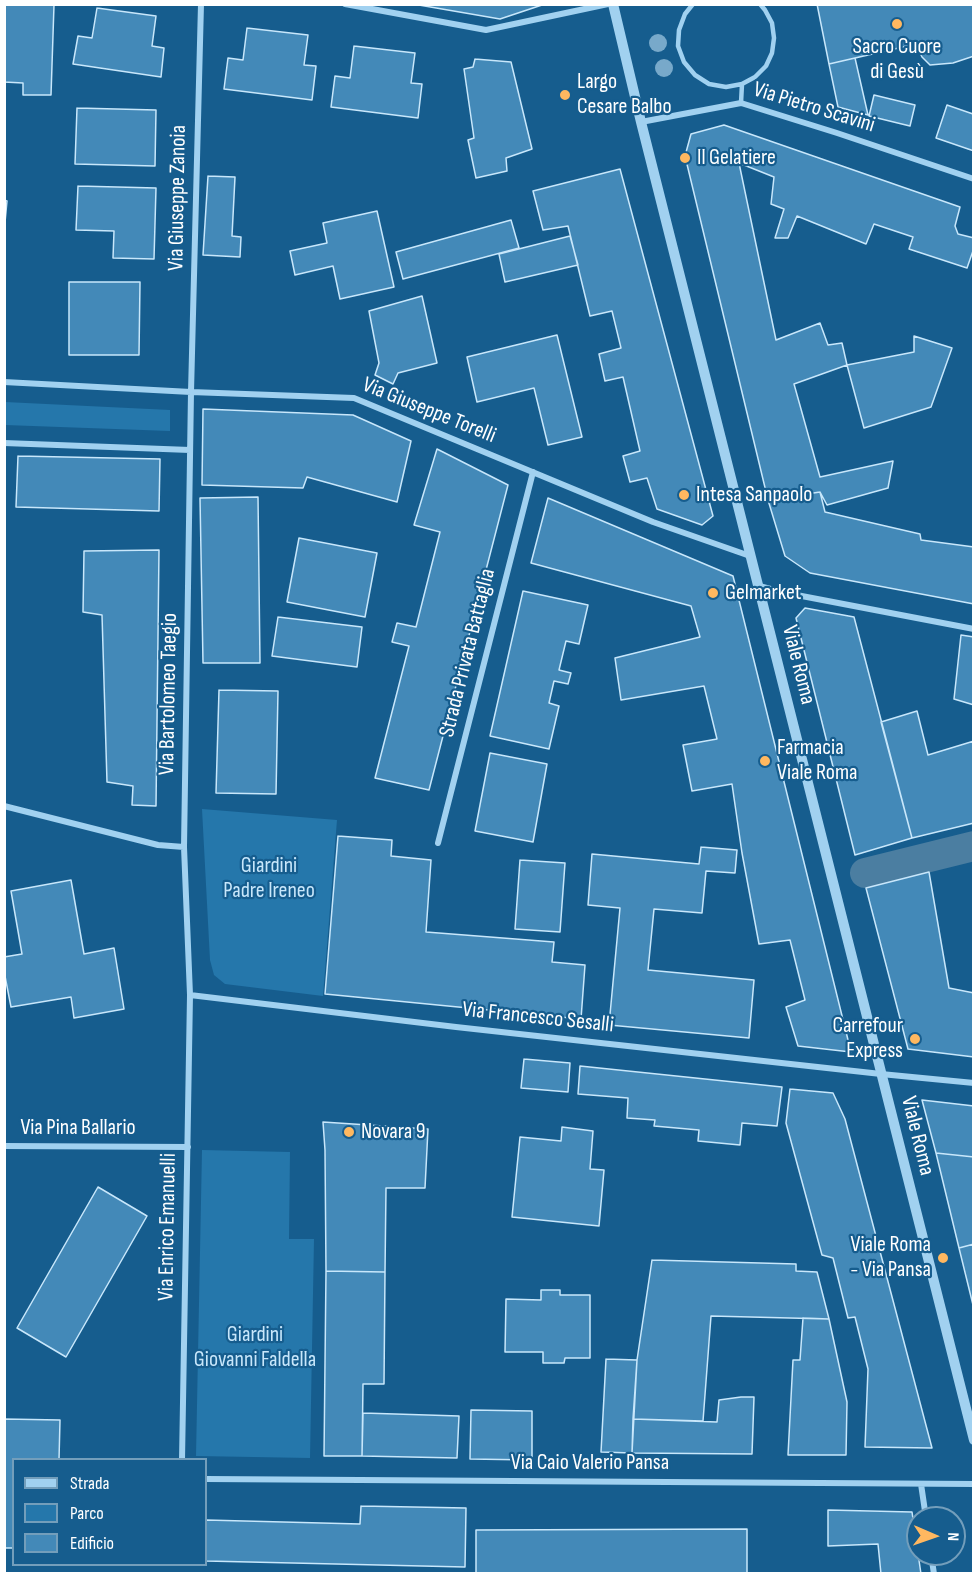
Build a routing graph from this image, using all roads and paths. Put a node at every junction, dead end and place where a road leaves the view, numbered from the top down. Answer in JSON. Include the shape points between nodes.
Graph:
{"nodes":[{"id":1,"x":201,"y":4,"type":"edge"},
{"id":2,"x":345,"y":4,"type":"edge"},
{"id":3,"x":608,"y":4,"type":"edge"},
{"id":4,"x":613,"y":4,"type":"edge"},
{"id":5,"x":693,"y":4,"type":"edge"},
{"id":6,"x":760,"y":4,"type":"edge"},
{"id":7,"x":742,"y":84,"type":"junction"},
{"id":8,"x":741,"y":103,"type":"junction"},
{"id":9,"x":641,"y":122,"type":"junction"},
{"id":10,"x":974,"y":179,"type":"edge"},
{"id":11,"x":4,"y":382,"type":"edge"},
{"id":12,"x":191,"y":392,"type":"junction"},
{"id":13,"x":4,"y":443,"type":"edge"},
{"id":14,"x":190,"y":450,"type":"junction"},
{"id":15,"x":533,"y":472,"type":"junction"},
{"id":16,"x":750,"y":556,"type":"junction"},
{"id":17,"x":758,"y":586,"type":"junction"},
{"id":18,"x":974,"y":629,"type":"edge"},
{"id":19,"x":4,"y":806,"type":"edge"},
{"id":20,"x":438,"y":843,"type":"dead end"},
{"id":21,"x":184,"y":847,"type":"junction"},
{"id":22,"x":190,"y":996,"type":"junction"},
{"id":23,"x":881,"y":1074,"type":"junction"},
{"id":24,"x":974,"y":1083,"type":"edge"},
{"id":25,"x":4,"y":1146,"type":"edge"},
{"id":26,"x":188,"y":1147,"type":"junction"},
{"id":27,"x":974,"y":1440,"type":"edge"},
{"id":28,"x":182,"y":1458,"type":"edge"},
{"id":29,"x":207,"y":1479,"type":"edge"},
{"id":30,"x":921,"y":1484,"type":"junction"},
{"id":31,"x":974,"y":1484,"type":"edge"},
{"id":32,"x":924,"y":1506,"type":"edge"}],
"edges":[{"from":1,"to":12,"type":"street","name":"Via Giuseppe Zanoia"},
{"from":2,"to":3,"type":"street","via":[[486,30]]},
{"from":4,"to":9,"type":"street","name":"Viale Roma"},
{"from":5,"to":7,"type":"lane","via":[[679,30],[678,46],[684,62],[709,84]]},
{"from":6,"to":7,"type":"lane","via":[[772,23],[772,53],[766,66]]},
{"from":7,"to":8,"type":"lane"},
{"from":8,"to":9,"type":"street","name":"Via Pietro Scavini"},
{"from":8,"to":10,"type":"street","name":"Via Pietro Scavini"},
{"from":9,"to":16,"type":"street","name":"Viale Roma"},
{"from":11,"to":12,"type":"street","name":"Via Giuseppe Torelli"},
{"from":12,"to":14,"type":"street","name":"Via Bartolomeo Taegio"},
{"from":12,"to":15,"type":"street","name":"Via Giuseppe Torelli","via":[[354,398]]},
{"from":13,"to":14,"type":"street"},
{"from":14,"to":21,"type":"street","name":"Via Bartolomeo Taegio"},
{"from":15,"to":16,"type":"street","name":"Via Giuseppe Torelli","via":[[653,522]]},
{"from":15,"to":20,"type":"street","name":"Strada Privata Battaglia"},
{"from":16,"to":17,"type":"street","name":"Viale Roma"},
{"from":17,"to":18,"type":"street"},
{"from":17,"to":23,"type":"street","name":"Viale Roma"},
{"from":19,"to":21,"type":"street","via":[[158,845]]},
{"from":21,"to":22,"type":"street","name":"Via Bartolomeo Taegio"},
{"from":22,"to":23,"type":"street","name":"Via Francesco Sesalli"},
{"from":22,"to":26,"type":"street","name":"Via Enrico Emanuelli"},
{"from":23,"to":24,"type":"street","name":"Via Francesco Sesalli"},
{"from":23,"to":27,"type":"street","name":"Viale Roma"},
{"from":25,"to":26,"type":"street","name":"Via Pina Ballario"},
{"from":26,"to":28,"type":"street","name":"Via Enrico Emanuelli"},
{"from":29,"to":30,"type":"street","name":"Via Caio Valerio Pansa"},
{"from":30,"to":31,"type":"street","name":"Via Caio Valerio Pansa"},
{"from":30,"to":32,"type":"street"}]}
